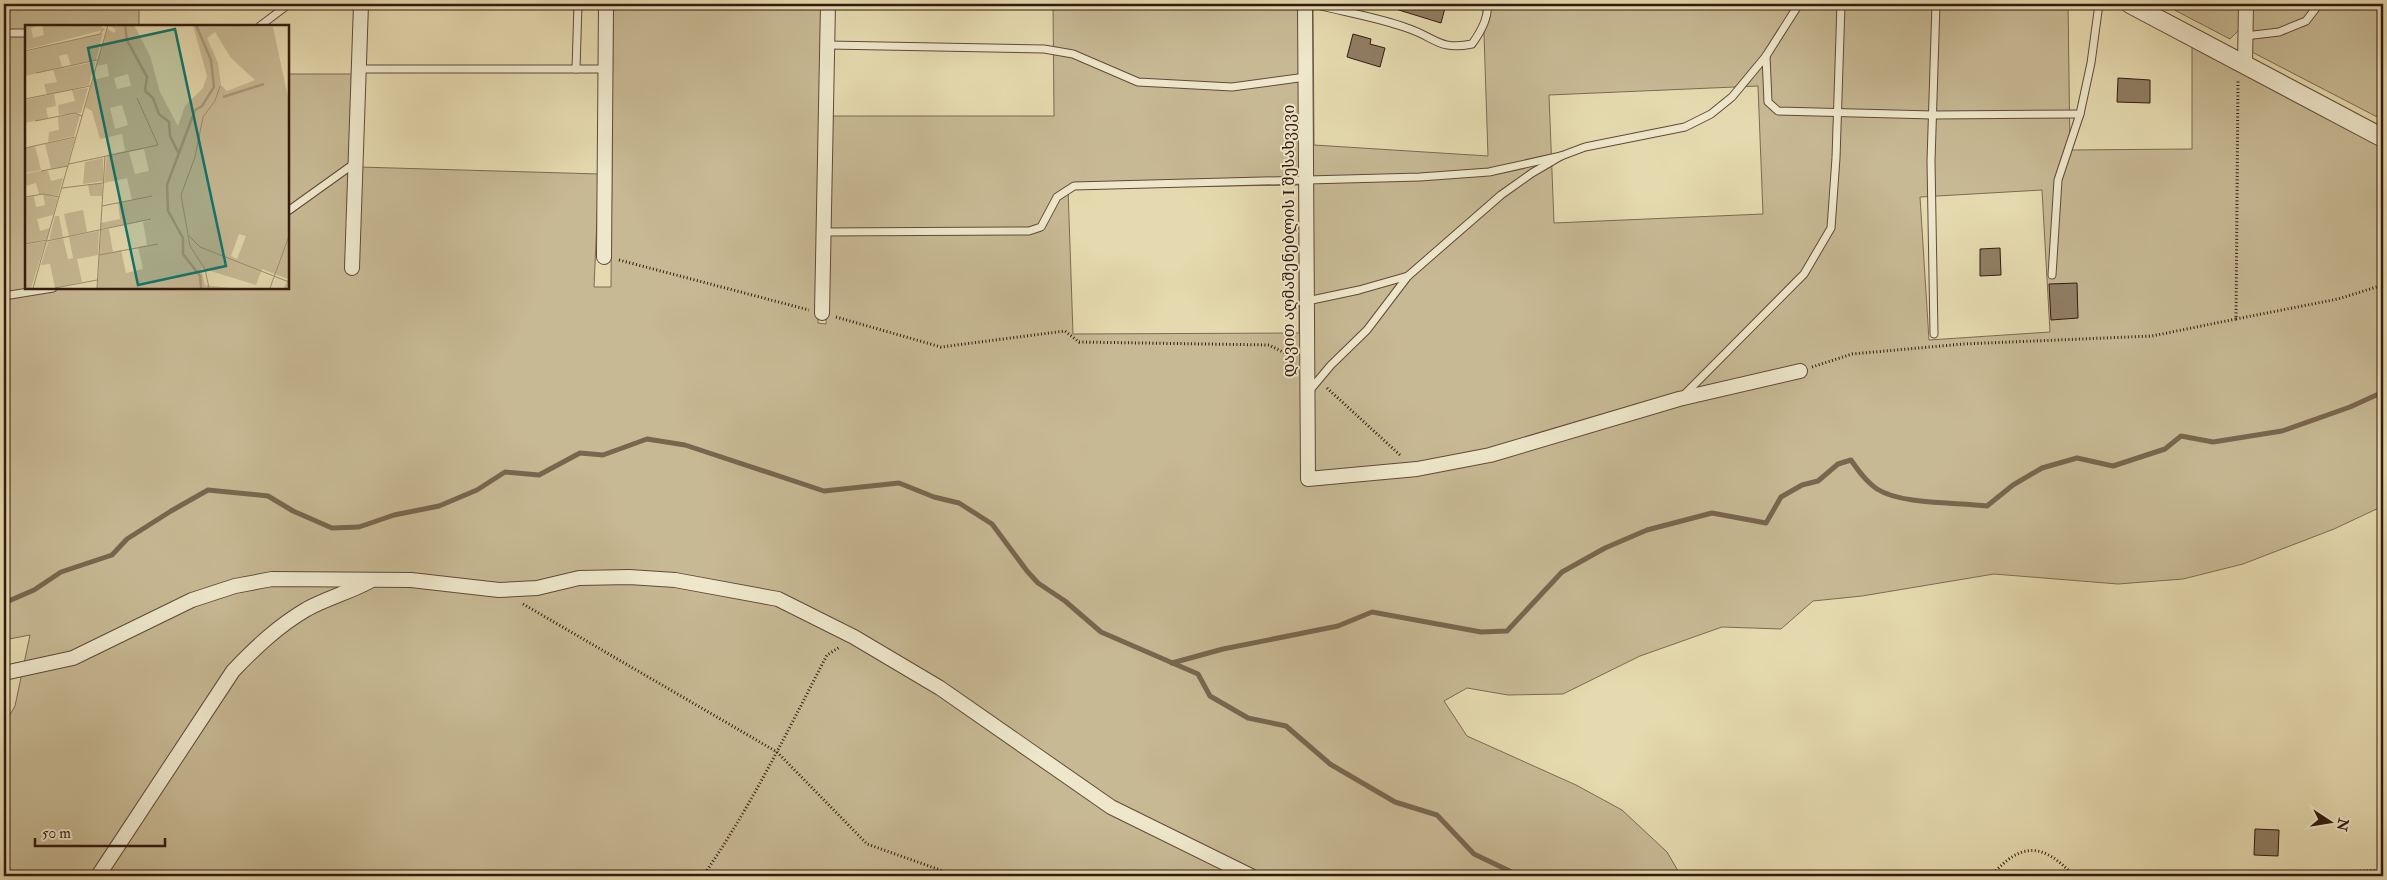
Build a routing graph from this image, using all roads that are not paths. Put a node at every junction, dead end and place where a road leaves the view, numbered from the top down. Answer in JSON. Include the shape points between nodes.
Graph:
{"nodes":[{"id":1,"x":289,"y":4,"type":"edge"},
{"id":2,"x":361,"y":4,"type":"edge"},
{"id":3,"x":578,"y":4,"type":"edge"},
{"id":4,"x":606,"y":4,"type":"edge"},
{"id":5,"x":828,"y":4,"type":"edge"},
{"id":6,"x":1305,"y":4,"type":"edge"},
{"id":7,"x":1313,"y":4,"type":"edge"},
{"id":8,"x":1487,"y":4,"type":"edge"},
{"id":9,"x":1799,"y":4,"type":"edge"},
{"id":10,"x":1841,"y":4,"type":"edge"},
{"id":11,"x":1936,"y":4,"type":"edge"},
{"id":12,"x":2099,"y":4,"type":"edge"},
{"id":13,"x":2130,"y":4,"type":"edge"},
{"id":14,"x":2246,"y":4,"type":"edge"},
{"id":15,"x":2319,"y":4,"type":"edge"},
{"id":16,"x":261,"y":25,"type":"edge"},
{"id":17,"x":4,"y":33,"type":"edge"},
{"id":18,"x":25,"y":33,"type":"edge"},
{"id":19,"x":2245,"y":36,"type":"junction"},
{"id":20,"x":828,"y":45,"type":"junction"},
{"id":21,"x":1766,"y":56,"type":"junction"},
{"id":22,"x":2242,"y":62,"type":"junction"},
{"id":23,"x":359,"y":69,"type":"junction"},
{"id":24,"x":576,"y":69,"type":"junction"},
{"id":25,"x":605,"y":69,"type":"junction"},
{"id":26,"x":1306,"y":77,"type":"junction"},
{"id":27,"x":1837,"y":113,"type":"junction"},
{"id":28,"x":2080,"y":114,"type":"junction"},
{"id":29,"x":1933,"y":115,"type":"junction"},
{"id":30,"x":2383,"y":138,"type":"edge"},
{"id":31,"x":1561,"y":156,"type":"junction"},
{"id":32,"x":356,"y":163,"type":"junction"},
{"id":33,"x":1306,"y":179,"type":"junction"},
{"id":34,"x":289,"y":210,"type":"edge"},
{"id":35,"x":824,"y":232,"type":"junction"},
{"id":36,"x":604,"y":256,"type":"road end"},
{"id":37,"x":352,"y":268,"type":"dead end"},
{"id":38,"x":2052,"y":275,"type":"dead end"},
{"id":39,"x":1408,"y":276,"type":"junction"},
{"id":40,"x":47,"y":289,"type":"edge"},
{"id":41,"x":4,"y":296,"type":"edge"},
{"id":42,"x":1307,"y":301,"type":"junction"},
{"id":43,"x":822,"y":313,"type":"road end"},
{"id":44,"x":1934,"y":334,"type":"dead end"},
{"id":45,"x":1800,"y":371,"type":"road end"},
{"id":46,"x":1307,"y":393,"type":"junction"},
{"id":47,"x":1679,"y":399,"type":"junction"},
{"id":48,"x":373,"y":580,"type":"junction"},
{"id":49,"x":4,"y":673,"type":"edge"},
{"id":50,"x":98,"y":876,"type":"edge"},
{"id":51,"x":1251,"y":876,"type":"edge"}],
"edges":[{"from":1,"to":16,"type":"lane"},
{"from":2,"to":23,"type":"street"},
{"from":3,"to":24,"type":"lane"},
{"from":4,"to":25,"type":"street"},
{"from":5,"to":20,"type":"street"},
{"from":6,"to":26,"type":"street","name":"დავით აღმაშენებლის I შესახვევი"},
{"from":7,"to":8,"type":"lane","via":[[1408,28],[1436,43],[1455,48],[1472,44],[1480,34]]},
{"from":9,"to":21,"type":"lane"},
{"from":10,"to":27,"type":"lane"},
{"from":11,"to":29,"type":"lane"},
{"from":12,"to":28,"type":"lane"},
{"from":13,"to":22,"type":"street"},
{"from":14,"to":19,"type":"street"},
{"from":15,"to":19,"type":"lane","via":[[2306,21],[2279,32]]},
{"from":17,"to":18,"type":"lane"},
{"from":19,"to":22,"type":"street"},
{"from":20,"to":26,"type":"lane","via":[[1044,49],[1073,54],[1138,82],[1232,87]]},
{"from":20,"to":35,"type":"street"},
{"from":21,"to":27,"type":"lane","via":[[1768,102],[1778,111]]},
{"from":21,"to":31,"type":"lane","via":[[1732,97],[1711,114],[1686,127],[1585,147]]},
{"from":22,"to":30,"type":"street"},
{"from":23,"to":24,"type":"lane"},
{"from":23,"to":32,"type":"street"},
{"from":24,"to":25,"type":"lane"},
{"from":25,"to":36,"type":"street"},
{"from":26,"to":33,"type":"street","name":"დავით აღმაშენებლის I შესახვევი"},
{"from":27,"to":29,"type":"lane"},
{"from":27,"to":47,"type":"lane","via":[[1831,228],[1804,274]]},
{"from":28,"to":29,"type":"lane"},
{"from":28,"to":38,"type":"lane","via":[[2058,180]]},
{"from":29,"to":44,"type":"lane"},
{"from":31,"to":33,"type":"lane","via":[[1489,172],[1363,180]]},
{"from":31,"to":39,"type":"lane","via":[[1501,195]]},
{"from":32,"to":34,"type":"lane"},
{"from":32,"to":37,"type":"street"},
{"from":33,"to":35,"type":"lane","via":[[1074,186],[1057,197],[1041,227],[1029,231]]},
{"from":33,"to":42,"type":"street","name":"დავით აღმაშენებლის I შესახვევი"},
{"from":35,"to":43,"type":"street"},
{"from":39,"to":42,"type":"lane"},
{"from":39,"to":46,"type":"lane","via":[[1367,330]]},
{"from":40,"to":41,"type":"lane"},
{"from":42,"to":46,"type":"street","name":"დავით აღმაშენებლის I შესახვევი"},
{"from":45,"to":47,"type":"street"},
{"from":46,"to":47,"type":"street","name":"დავით აღმაშენებლის I შესახვევი","via":[[1308,479],[1416,469],[1490,456]]},
{"from":48,"to":49,"type":"street","via":[[272,579],[235,586],[192,600],[74,658]]},
{"from":48,"to":50,"type":"street","via":[[308,608],[275,630],[252,651],[234,671]]},
{"from":48,"to":51,"type":"street","via":[[411,580],[499,590],[537,588],[579,578],[629,577],[676,580],[778,599],[854,637],[940,688],[1111,807]]}]}
